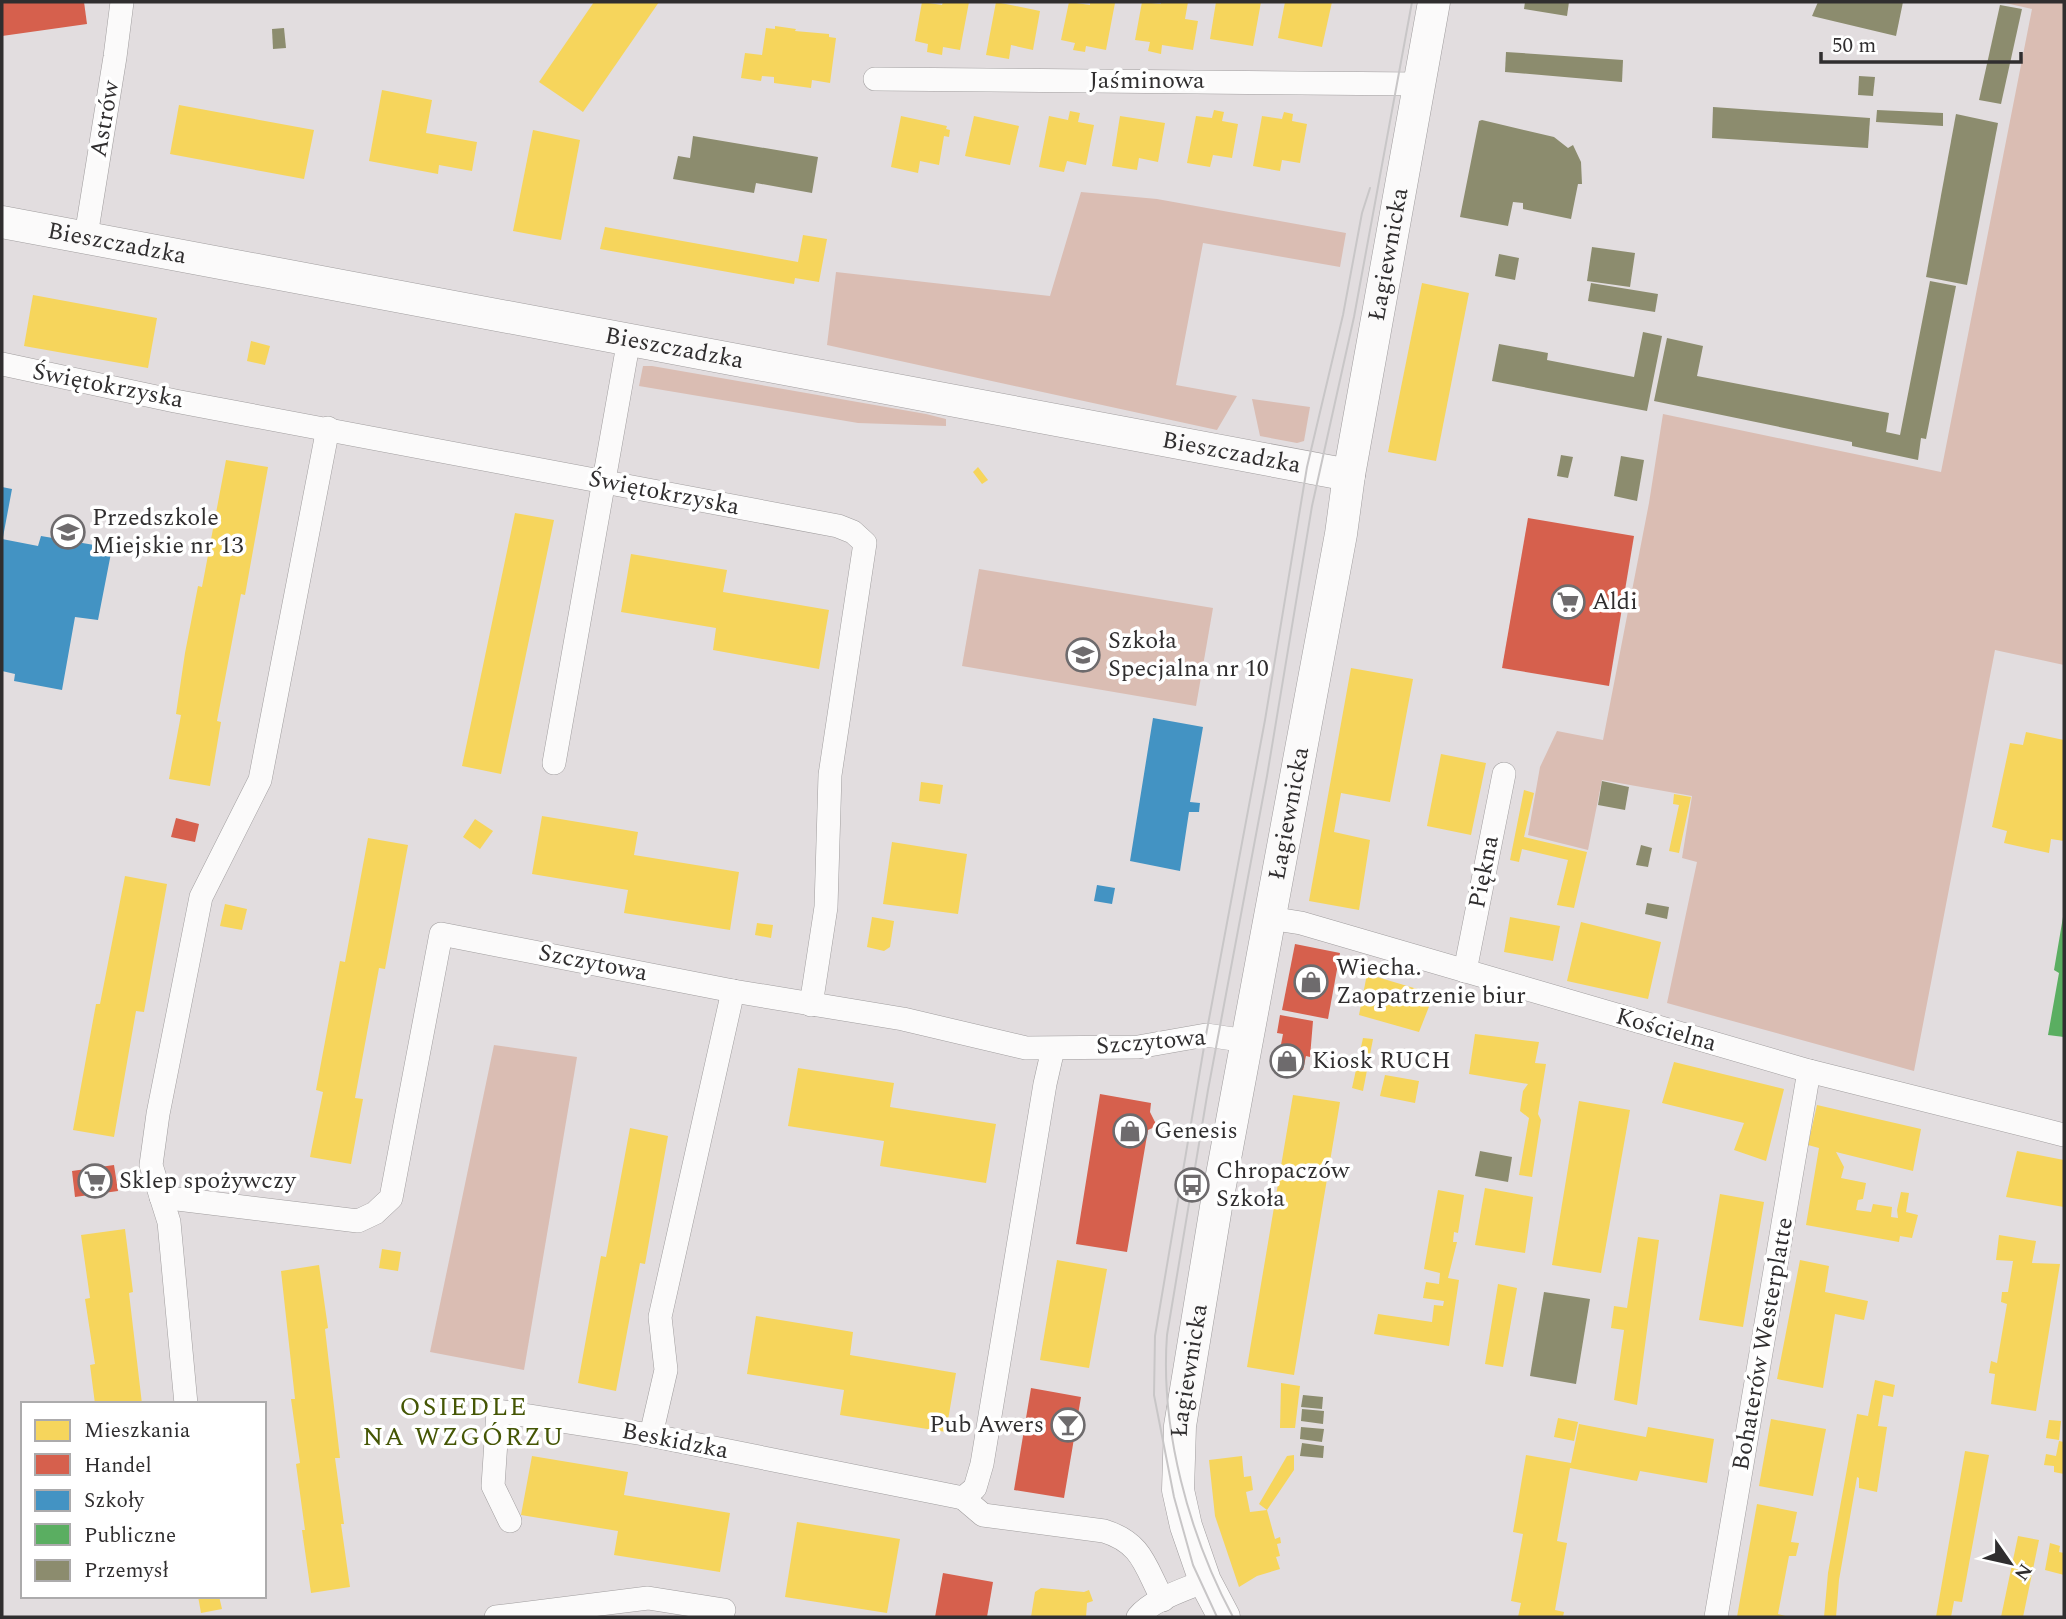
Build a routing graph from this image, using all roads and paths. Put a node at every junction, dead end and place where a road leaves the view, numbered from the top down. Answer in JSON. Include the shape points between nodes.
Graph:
{"nodes":[{"id":1,"x":122,"y":2,"type":"edge"},
{"id":2,"x":1434,"y":2,"type":"edge"},
{"id":3,"x":875,"y":79,"type":"dead end"},
{"id":4,"x":1419,"y":85,"type":"junction"},
{"id":5,"x":2,"y":222,"type":"edge"},
{"id":6,"x":86,"y":236,"type":"junction"},
{"id":7,"x":629,"y":339,"type":"junction"},
{"id":8,"x":2,"y":364,"type":"edge"},
{"id":9,"x":328,"y":428,"type":"junction"},
{"id":10,"x":1349,"y":475,"type":"junction"},
{"id":11,"x":602,"y":481,"type":"junction"},
{"id":12,"x":554,"y":763,"type":"dead end"},
{"id":13,"x":1504,"y":774,"type":"dead end"},
{"id":14,"x":1270,"y":918,"type":"junction"},
{"id":15,"x":1465,"y":971,"type":"junction"},
{"id":16,"x":733,"y":991,"type":"junction"},
{"id":17,"x":811,"y":1005,"type":"junction"},
{"id":18,"x":1247,"y":1041,"type":"junction"},
{"id":19,"x":1053,"y":1049,"type":"junction"},
{"id":20,"x":1809,"y":1071,"type":"junction"},
{"id":21,"x":2064,"y":1135,"type":"edge"},
{"id":22,"x":162,"y":1197,"type":"junction"},
{"id":23,"x":186,"y":1402,"type":"edge"},
{"id":24,"x":651,"y":1435,"type":"junction"},
{"id":25,"x":963,"y":1498,"type":"junction"},
{"id":26,"x":510,"y":1521,"type":"dead end"},
{"id":27,"x":1205,"y":1581,"type":"junction"},
{"id":28,"x":1163,"y":1600,"type":"junction"},
{"id":29,"x":724,"y":1610,"type":"dead end"},
{"id":30,"x":496,"y":1617,"type":"edge"},
{"id":31,"x":1138,"y":1617,"type":"edge"},
{"id":32,"x":1224,"y":1617,"type":"edge"},
{"id":33,"x":1716,"y":1617,"type":"edge"}],
"edges":[{"from":1,"to":6,"type":"street","name":"Astrów"},
{"from":2,"to":4,"type":"street","name":"Łagiewnicka"},
{"from":3,"to":4,"type":"street","name":"Jaśminowa"},
{"from":4,"to":10,"type":"street","name":"Łagiewnicka"},
{"from":5,"to":6,"type":"street","name":"Bieszczadzka"},
{"from":6,"to":7,"type":"street","name":"Bieszczadzka"},
{"from":7,"to":10,"type":"street","name":"Bieszczadzka"},
{"from":7,"to":11,"type":"street"},
{"from":8,"to":9,"type":"street","name":"Świętokrzyska"},
{"from":9,"to":11,"type":"street","name":"Świętokrzyska"},
{"from":9,"to":22,"type":"street","via":[[260,780],[201,897],[151,1165]]},
{"from":10,"to":14,"type":"street","name":"Łagiewnicka"},
{"from":11,"to":12,"type":"street"},
{"from":11,"to":17,"type":"street","name":"Świętokrzyska","via":[[838,526],[865,543],[830,775],[826,907]]},
{"from":13,"to":15,"type":"street","name":"Piękna"},
{"from":14,"to":15,"type":"street","name":"Kościelna"},
{"from":14,"to":18,"type":"street","name":"Łagiewnicka"},
{"from":15,"to":20,"type":"street","name":"Kościelna"},
{"from":16,"to":17,"type":"street","name":"Szczytowa"},
{"from":16,"to":22,"type":"street","name":"Szczytowa","via":[[440,934],[391,1198],[358,1221]]},
{"from":16,"to":24,"type":"street","via":[[660,1317],[666,1370]]},
{"from":17,"to":19,"type":"street","name":"Szczytowa","via":[[903,1019],[1026,1048]]},
{"from":18,"to":19,"type":"street","name":"Szczytowa","via":[[1206,1035],[1138,1047]]},
{"from":18,"to":27,"type":"street","name":"Łagiewnicka","via":[[1180,1426],[1178,1490]]},
{"from":19,"to":25,"type":"street","via":[[982,1464],[975,1488]]},
{"from":20,"to":21,"type":"street","name":"Kościelna"},
{"from":20,"to":33,"type":"street","name":"Bohaterów Westerplatte"},
{"from":22,"to":23,"type":"street","via":[[169,1222]]},
{"from":24,"to":25,"type":"street","name":"Beskidzka"},
{"from":24,"to":26,"type":"street","name":"Beskidzka","via":[[498,1411],[493,1486]]},
{"from":25,"to":28,"type":"street","name":"Beskidzka","via":[[983,1515],[1122,1537],[1135,1547]]},
{"from":27,"to":28,"type":"street"},
{"from":27,"to":32,"type":"street","name":"Łagiewnicka"},
{"from":28,"to":31,"type":"street"},
{"from":29,"to":30,"type":"street","via":[[648,1598]]}]}
